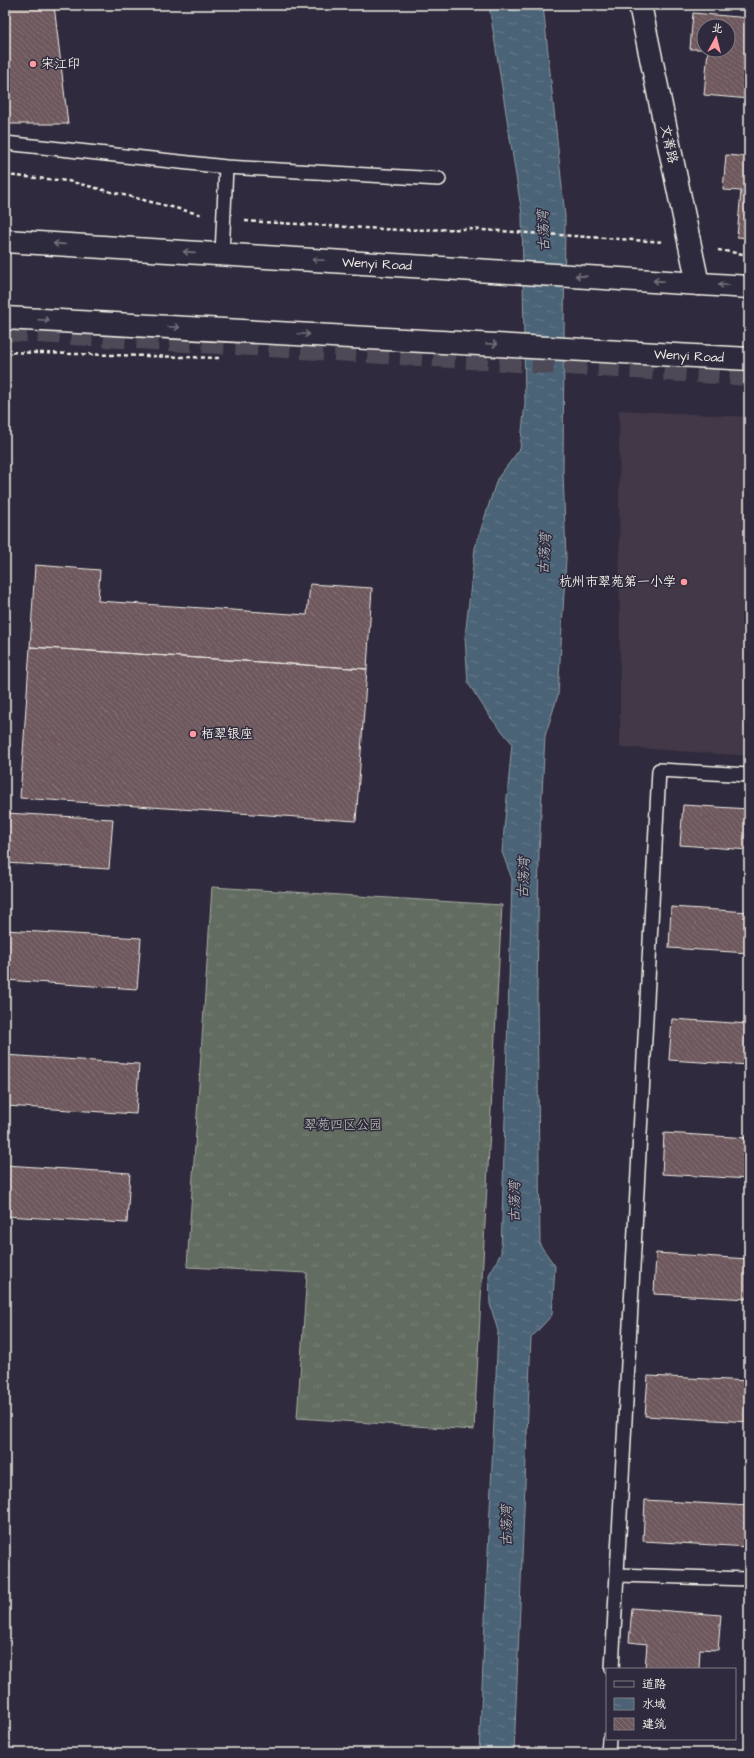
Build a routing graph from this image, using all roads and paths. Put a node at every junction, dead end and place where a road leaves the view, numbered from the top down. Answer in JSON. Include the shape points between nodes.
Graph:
{"nodes":[{"id":1,"x":640,"y":5,"type":"edge"},
{"id":2,"x":5,"y":142,"type":"edge"},
{"id":3,"x":226,"y":167,"type":"junction"},
{"id":4,"x":439,"y":179,"type":"dead end"},
{"id":5,"x":469,"y":229,"type":"dead end"},
{"id":6,"x":617,"y":239,"type":"dead end"},
{"id":7,"x":5,"y":241,"type":"edge"},
{"id":8,"x":222,"y":254,"type":"junction"},
{"id":9,"x":698,"y":284,"type":"junction"},
{"id":10,"x":749,"y":287,"type":"edge"},
{"id":11,"x":5,"y":318,"type":"edge"},
{"id":12,"x":749,"y":359,"type":"edge"},
{"id":13,"x":749,"y":775,"type":"edge"},
{"id":14,"x":617,"y":1575,"type":"junction"},
{"id":15,"x":749,"y":1579,"type":"edge"},
{"id":16,"x":612,"y":1668,"type":"edge"},
{"id":17,"x":609,"y":1740,"type":"edge"},
{"id":18,"x":608,"y":1753,"type":"edge"}],
"edges":[{"from":1,"to":9,"type":"main road","name":"文菁路"},
{"from":2,"to":3,"type":"lane"},
{"from":3,"to":4,"type":"lane"},
{"from":3,"to":8,"type":"lane"},
{"from":5,"to":6,"type":"path"},
{"from":8,"to":7,"type":"main road","name":"Wenyi Road","one_way":true},
{"from":9,"to":8,"type":"main road","name":"Wenyi Road","one_way":true},
{"from":10,"to":9,"type":"main road","name":"Wenyi Road","one_way":true},
{"from":11,"to":12,"type":"main road","name":"Wenyi Road","one_way":true},
{"from":13,"to":14,"type":"lane","via":[[659,770]]},
{"from":14,"to":15,"type":"lane"},
{"from":14,"to":16,"type":"lane"},
{"from":17,"to":18,"type":"lane"}]}
